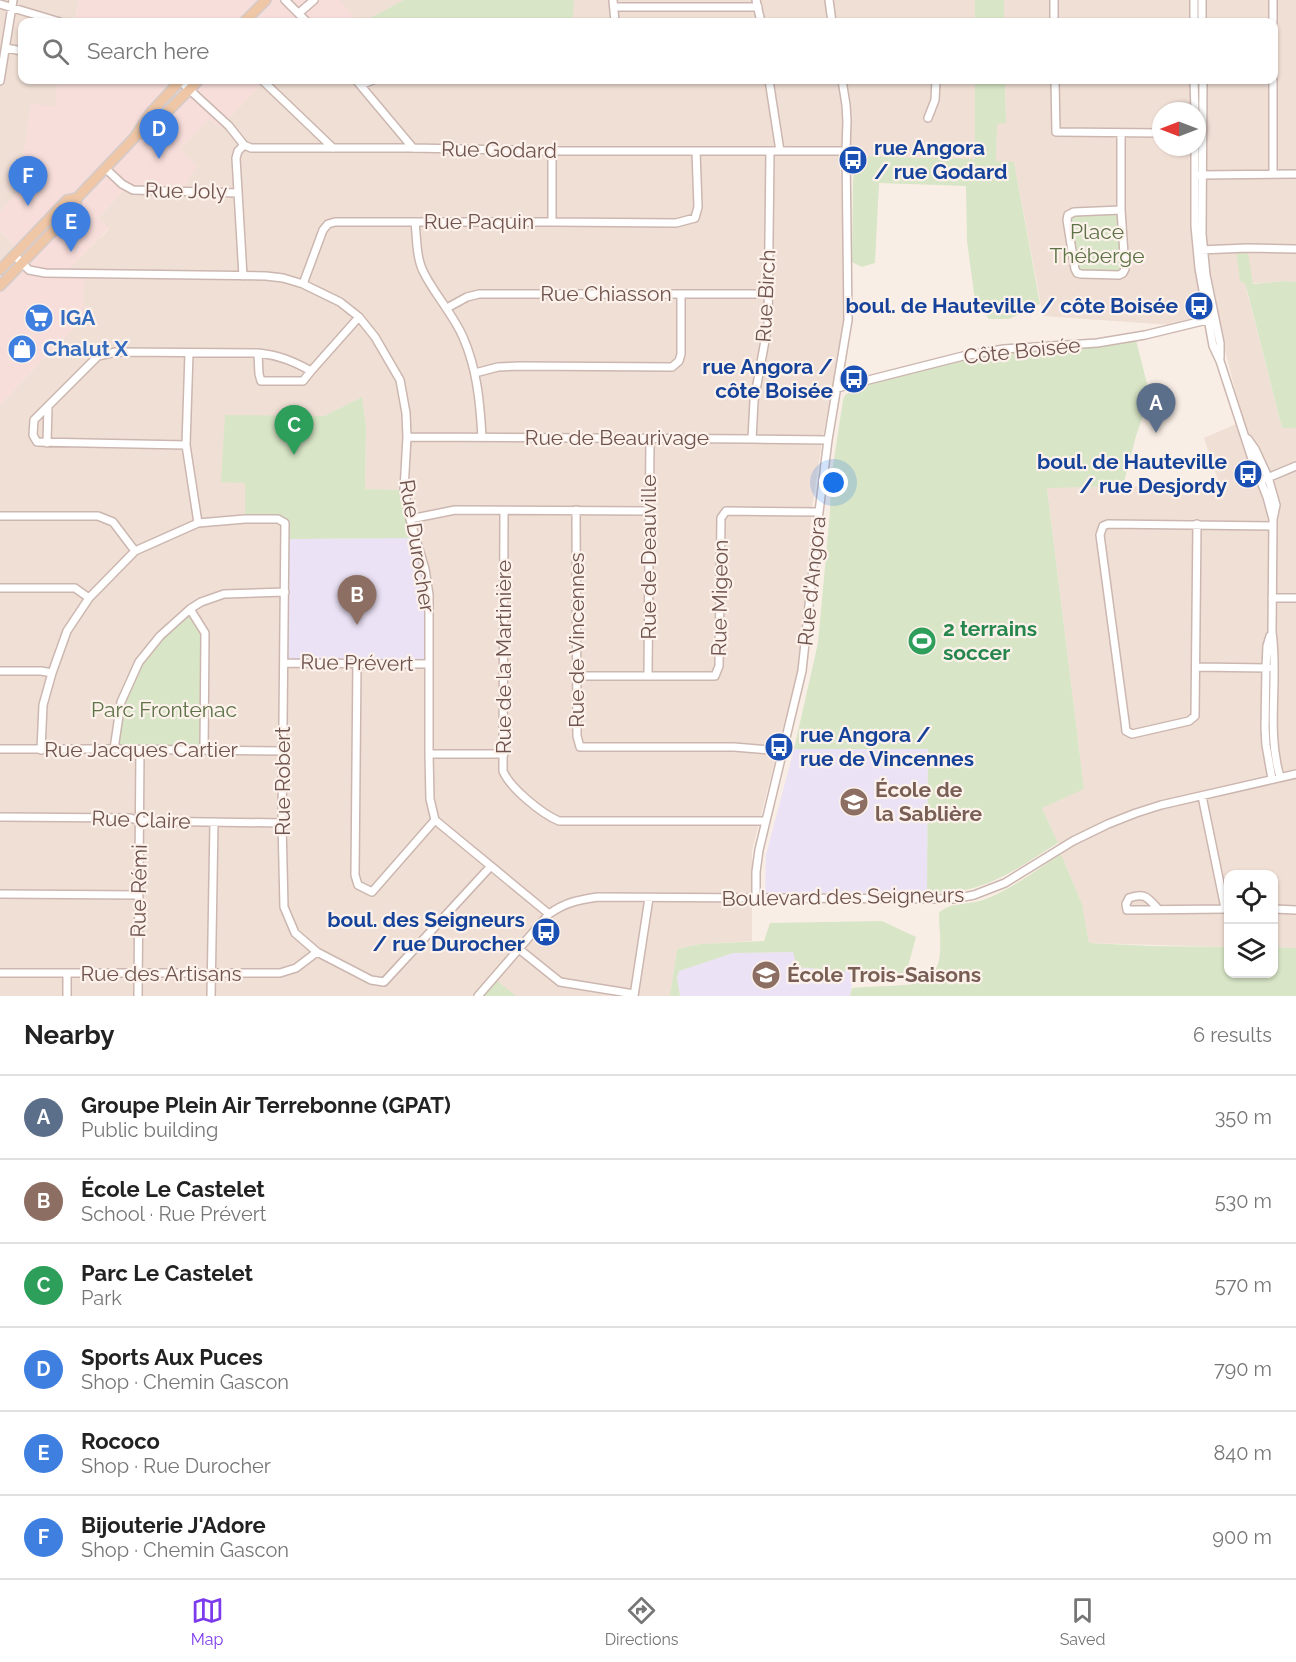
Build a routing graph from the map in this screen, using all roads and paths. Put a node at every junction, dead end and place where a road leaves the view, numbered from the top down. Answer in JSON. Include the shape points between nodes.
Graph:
{"nodes":[{"id":1,"x":266,"y":0,"type":"edge"},
{"id":2,"x":285,"y":0,"type":"edge"},
{"id":3,"x":314,"y":0,"type":"edge"},
{"id":4,"x":829,"y":0,"type":"edge"},
{"id":5,"x":1054,"y":0,"type":"edge"},
{"id":6,"x":1194,"y":0,"type":"edge"},
{"id":7,"x":1202,"y":0,"type":"edge"},
{"id":8,"x":1272,"y":0,"type":"edge"},
{"id":9,"x":757,"y":3,"type":"edge"},
{"id":10,"x":0,"y":4,"type":"edge"},
{"id":11,"x":12,"y":4,"type":"edge"},
{"id":12,"x":614,"y":4,"type":"edge"},
{"id":13,"x":298,"y":13,"type":"junction"},
{"id":14,"x":49,"y":18,"type":"edge"},
{"id":15,"x":248,"y":18,"type":"edge"},
{"id":16,"x":303,"y":18,"type":"edge"},
{"id":17,"x":760,"y":18,"type":"edge"},
{"id":18,"x":831,"y":18,"type":"edge"},
{"id":19,"x":1054,"y":18,"type":"edge"},
{"id":20,"x":1194,"y":18,"type":"edge"},
{"id":21,"x":1202,"y":18,"type":"edge"},
{"id":22,"x":1273,"y":18,"type":"edge"},
{"id":23,"x":6,"y":48,"type":"junction"},
{"id":24,"x":18,"y":50,"type":"edge"},
{"id":25,"x":0,"y":80,"type":"edge"},
{"id":26,"x":176,"y":84,"type":"edge"},
{"id":27,"x":184,"y":84,"type":"edge"},
{"id":28,"x":194,"y":84,"type":"edge"},
{"id":29,"x":266,"y":84,"type":"edge"},
{"id":30,"x":361,"y":84,"type":"edge"},
{"id":31,"x":770,"y":84,"type":"edge"},
{"id":32,"x":843,"y":84,"type":"edge"},
{"id":33,"x":936,"y":84,"type":"edge"},
{"id":34,"x":1055,"y":84,"type":"edge"},
{"id":35,"x":1194,"y":84,"type":"edge"},
{"id":36,"x":1203,"y":84,"type":"edge"},
{"id":37,"x":1273,"y":84,"type":"edge"},
{"id":38,"x":189,"y":89,"type":"junction"},
{"id":39,"x":1194,"y":102,"type":"edge"},
{"id":40,"x":1202,"y":102,"type":"edge"},
{"id":41,"x":928,"y":118,"type":"dead end"},
{"id":42,"x":1121,"y":133,"type":"junction"},
{"id":43,"x":1152,"y":133,"type":"edge"},
{"id":44,"x":134,"y":138,"type":"junction"},
{"id":45,"x":244,"y":145,"type":"junction"},
{"id":46,"x":333,"y":148,"type":"junction"},
{"id":47,"x":413,"y":148,"type":"junction"},
{"id":48,"x":552,"y":151,"type":"junction"},
{"id":49,"x":696,"y":151,"type":"junction"},
{"id":50,"x":780,"y":151,"type":"junction"},
{"id":51,"x":846,"y":151,"type":"junction"},
{"id":52,"x":770,"y":152,"type":"junction"},
{"id":53,"x":1196,"y":156,"type":"edge"},
{"id":54,"x":1199,"y":156,"type":"edge"},
{"id":55,"x":105,"y":168,"type":"junction"},
{"id":56,"x":1273,"y":174,"type":"junction"},
{"id":57,"x":1296,"y":174,"type":"edge"},
{"id":58,"x":1199,"y":175,"type":"junction"},
{"id":59,"x":238,"y":193,"type":"junction"},
{"id":60,"x":77,"y":198,"type":"junction"},
{"id":61,"x":1121,"y":210,"type":"junction"},
{"id":62,"x":416,"y":222,"type":"junction"},
{"id":63,"x":552,"y":222,"type":"junction"},
{"id":64,"x":1296,"y":249,"type":"edge"},
{"id":65,"x":1200,"y":250,"type":"junction"},
{"id":66,"x":14,"y":255,"type":"junction"},
{"id":67,"x":22,"y":263,"type":"junction"},
{"id":68,"x":0,"y":270,"type":"edge"},
{"id":69,"x":243,"y":276,"type":"junction"},
{"id":70,"x":303,"y":284,"type":"junction"},
{"id":71,"x":0,"y":286,"type":"edge"},
{"id":72,"x":681,"y":294,"type":"junction"},
{"id":73,"x":769,"y":294,"type":"junction"},
{"id":74,"x":447,"y":308,"type":"junction"},
{"id":75,"x":359,"y":317,"type":"junction"},
{"id":76,"x":1211,"y":319,"type":"junction"},
{"id":77,"x":189,"y":353,"type":"junction"},
{"id":78,"x":258,"y":353,"type":"junction"},
{"id":79,"x":311,"y":371,"type":"junction"},
{"id":80,"x":475,"y":374,"type":"junction"},
{"id":81,"x":837,"y":388,"type":"junction"},
{"id":82,"x":48,"y":406,"type":"junction"},
{"id":83,"x":406,"y":437,"type":"junction"},
{"id":84,"x":482,"y":437,"type":"junction"},
{"id":85,"x":650,"y":438,"type":"junction"},
{"id":86,"x":752,"y":439,"type":"junction"},
{"id":87,"x":828,"y":440,"type":"junction"},
{"id":88,"x":47,"y":442,"type":"junction"},
{"id":89,"x":186,"y":445,"type":"junction"},
{"id":90,"x":1296,"y":466,"type":"edge"},
{"id":91,"x":1265,"y":479,"type":"junction"},
{"id":92,"x":504,"y":510,"type":"junction"},
{"id":93,"x":576,"y":510,"type":"junction"},
{"id":94,"x":648,"y":511,"type":"junction"},
{"id":95,"x":819,"y":512,"type":"junction"},
{"id":96,"x":0,"y":516,"type":"edge"},
{"id":97,"x":410,"y":519,"type":"junction"},
{"id":98,"x":1273,"y":522,"type":"junction"},
{"id":99,"x":198,"y":523,"type":"junction"},
{"id":100,"x":1197,"y":525,"type":"junction"},
{"id":101,"x":135,"y":551,"type":"junction"},
{"id":102,"x":0,"y":588,"type":"edge"},
{"id":103,"x":285,"y":592,"type":"junction"},
{"id":104,"x":89,"y":598,"type":"junction"},
{"id":105,"x":1272,"y":598,"type":"junction"},
{"id":106,"x":1296,"y":598,"type":"edge"},
{"id":107,"x":190,"y":609,"type":"junction"},
{"id":108,"x":284,"y":663,"type":"junction"},
{"id":109,"x":357,"y":663,"type":"junction"},
{"id":110,"x":429,"y":664,"type":"junction"},
{"id":111,"x":1196,"y":667,"type":"junction"},
{"id":112,"x":1270,"y":668,"type":"junction"},
{"id":113,"x":0,"y":671,"type":"edge"},
{"id":114,"x":51,"y":673,"type":"junction"},
{"id":115,"x":648,"y":675,"type":"junction"},
{"id":116,"x":576,"y":676,"type":"junction"},
{"id":117,"x":114,"y":748,"type":"junction"},
{"id":118,"x":0,"y":749,"type":"edge"},
{"id":119,"x":41,"y":750,"type":"junction"},
{"id":120,"x":140,"y":750,"type":"junction"},
{"id":121,"x":204,"y":750,"type":"junction"},
{"id":122,"x":283,"y":751,"type":"junction"},
{"id":123,"x":782,"y":751,"type":"junction"},
{"id":124,"x":429,"y":754,"type":"junction"},
{"id":125,"x":504,"y":754,"type":"junction"},
{"id":126,"x":1296,"y":774,"type":"edge"},
{"id":127,"x":1276,"y":778,"type":"junction"},
{"id":128,"x":1202,"y":796,"type":"junction"},
{"id":129,"x":0,"y":817,"type":"edge"},
{"id":130,"x":140,"y":820,"type":"junction"},
{"id":131,"x":435,"y":820,"type":"junction"},
{"id":132,"x":766,"y":821,"type":"junction"},
{"id":133,"x":214,"y":822,"type":"junction"},
{"id":134,"x":282,"y":823,"type":"junction"},
{"id":135,"x":490,"y":866,"type":"junction"},
{"id":136,"x":0,"y":894,"type":"edge"},
{"id":137,"x":138,"y":895,"type":"junction"},
{"id":138,"x":1224,"y":895,"type":"edge"},
{"id":139,"x":649,"y":898,"type":"junction"},
{"id":140,"x":756,"y":899,"type":"junction"},
{"id":141,"x":1158,"y":909,"type":"dead end"},
{"id":142,"x":1224,"y":909,"type":"edge"},
{"id":143,"x":1278,"y":909,"type":"edge"},
{"id":144,"x":1296,"y":910,"type":"edge"},
{"id":145,"x":549,"y":914,"type":"junction"},
{"id":146,"x":519,"y":949,"type":"junction"},
{"id":147,"x":316,"y":952,"type":"junction"},
{"id":148,"x":0,"y":973,"type":"edge"},
{"id":149,"x":67,"y":974,"type":"junction"},
{"id":150,"x":138,"y":974,"type":"junction"},
{"id":151,"x":211,"y":974,"type":"junction"},
{"id":152,"x":634,"y":995,"type":"edge"},
{"id":153,"x":67,"y":996,"type":"edge"},
{"id":154,"x":138,"y":996,"type":"edge"},
{"id":155,"x":211,"y":996,"type":"edge"},
{"id":156,"x":478,"y":996,"type":"edge"}],
"edges":[{"from":1,"to":15,"type":"main road"},
{"from":2,"to":13,"type":"street"},
{"from":3,"to":13,"type":"street"},
{"from":4,"to":18,"type":"street"},
{"from":5,"to":19,"type":"street"},
{"from":6,"to":20,"type":"street"},
{"from":7,"to":21,"type":"street"},
{"from":8,"to":22,"type":"street"},
{"from":9,"to":12,"type":"street"},
{"from":9,"to":17,"type":"street"},
{"from":10,"to":11,"type":"street"},
{"from":11,"to":14,"type":"street"},
{"from":11,"to":23,"type":"street"},
{"from":13,"to":16,"type":"street"},
{"from":23,"to":24,"type":"street"},
{"from":23,"to":25,"type":"street"},
{"from":26,"to":44,"type":"main road","via":[[150,112]]},
{"from":27,"to":38,"type":"street"},
{"from":28,"to":38,"type":"main road"},
{"from":29,"to":46,"type":"street"},
{"from":30,"to":47,"type":"street"},
{"from":31,"to":50,"type":"street"},
{"from":32,"to":51,"type":"street","name":"Rue d'Angora"},
{"from":33,"to":41,"type":"street"},
{"from":34,"to":42,"type":"street","via":[[1056,132]]},
{"from":35,"to":39,"type":"street"},
{"from":36,"to":40,"type":"street"},
{"from":37,"to":56,"type":"street"},
{"from":38,"to":44,"type":"main road","via":[[159,120]]},
{"from":38,"to":45,"type":"street"},
{"from":42,"to":43,"type":"street"},
{"from":42,"to":61,"type":"street"},
{"from":44,"to":55,"type":"main road"},
{"from":45,"to":46,"type":"street","name":"Rue Godard"},
{"from":45,"to":59,"type":"street","via":[[236,158]]},
{"from":46,"to":47,"type":"street","name":"Rue Godard"},
{"from":47,"to":48,"type":"street","name":"Rue Godard"},
{"from":48,"to":49,"type":"street","name":"Rue Godard"},
{"from":48,"to":63,"type":"street"},
{"from":49,"to":52,"type":"street","name":"Rue Godard"},
{"from":49,"to":63,"type":"street","name":"Rue Paquin","via":[[695,218],[676,224]]},
{"from":50,"to":51,"type":"street","name":"Rue Godard"},
{"from":50,"to":52,"type":"street","name":"Rue Godard"},
{"from":51,"to":81,"type":"street","name":"Rue d'Angora","via":[[849,304]]},
{"from":52,"to":73,"type":"street","name":"Rue Birch"},
{"from":53,"to":58,"type":"street"},
{"from":54,"to":58,"type":"street"},
{"from":55,"to":59,"type":"street","name":"Rue Joly","via":[[126,187],[137,191]]},
{"from":55,"to":60,"type":"main road"},
{"from":56,"to":57,"type":"street"},
{"from":56,"to":58,"type":"street"},
{"from":58,"to":65,"type":"street"},
{"from":59,"to":69,"type":"street"},
{"from":60,"to":66,"type":"main road","via":[[67,200]]},
{"from":60,"to":67,"type":"main road","via":[[75,208]]},
{"from":61,"to":61,"type":"street","via":[[1123,273],[1077,273],[1068,215]]},
{"from":62,"to":63,"type":"street","name":"Rue Paquin"},
{"from":62,"to":70,"type":"street","name":"Rue Paquin","via":[[328,224]]},
{"from":62,"to":74,"type":"street","via":[[418,256]]},
{"from":64,"to":65,"type":"street"},
{"from":65,"to":76,"type":"street"},
{"from":66,"to":67,"type":"street","name":"Rue Durocher"},
{"from":66,"to":68,"type":"main road"},
{"from":67,"to":69,"type":"street","name":"Rue Durocher","via":[[32,271],[45,273]]},
{"from":67,"to":71,"type":"main road"},
{"from":69,"to":70,"type":"street","name":"Rue Durocher","via":[[283,278]]},
{"from":70,"to":75,"type":"street","name":"Rue Durocher"},
{"from":72,"to":73,"type":"street","name":"Rue Chiasson"},
{"from":72,"to":74,"type":"street","name":"Rue Chiasson","via":[[479,294]]},
{"from":72,"to":80,"type":"street","via":[[681,354],[672,367],[520,366]]},
{"from":73,"to":86,"type":"street","name":"Rue Birch"},
{"from":74,"to":80,"type":"street","via":[[463,337]]},
{"from":75,"to":79,"type":"street"},
{"from":75,"to":83,"type":"street","name":"Rue Durocher","via":[[400,380]]},
{"from":76,"to":81,"type":"street","name":"Côte Boisée","via":[[1097,343],[1004,348]]},
{"from":76,"to":91,"type":"street","via":[[1213,346]]},
{"from":77,"to":78,"type":"street"},
{"from":77,"to":82,"type":"street","via":[[116,352],[98,356]]},
{"from":77,"to":89,"type":"street"},
{"from":78,"to":79,"type":"street","via":[[276,355]]},
{"from":78,"to":79,"type":"street","via":[[261,381],[303,381]]},
{"from":80,"to":84,"type":"street"},
{"from":81,"to":87,"type":"street","name":"Rue d'Angora"},
{"from":82,"to":88,"type":"street"},
{"from":82,"to":88,"type":"street","via":[[34,420],[33,427],[37,442]]},
{"from":83,"to":84,"type":"street","name":"Rue de Beaurivage"},
{"from":83,"to":97,"type":"street","name":"Rue Durocher","via":[[404,490]]},
{"from":84,"to":85,"type":"street","name":"Rue de Beaurivage"},
{"from":85,"to":86,"type":"street","name":"Rue de Beaurivage"},
{"from":85,"to":94,"type":"street","name":"Rue de Deauville"},
{"from":86,"to":87,"type":"street","name":"Rue de Beaurivage"},
{"from":87,"to":95,"type":"street","name":"Rue d'Angora"},
{"from":88,"to":89,"type":"street"},
{"from":89,"to":99,"type":"street"},
{"from":90,"to":91,"type":"street"},
{"from":91,"to":98,"type":"street","via":[[1276,505]]},
{"from":92,"to":93,"type":"street"},
{"from":92,"to":97,"type":"street","via":[[455,510]]},
{"from":92,"to":125,"type":"street","name":"Rue de la Martinière"},
{"from":93,"to":94,"type":"street"},
{"from":93,"to":116,"type":"street","name":"Rue de Vincennes"},
{"from":94,"to":115,"type":"street","name":"Rue de Deauville"},
{"from":95,"to":115,"type":"street","name":"Rue Migeon","via":[[726,511],[721,518],[719,666],[715,676]]},
{"from":95,"to":123,"type":"street","name":"Rue d'Angora","via":[[805,652]]},
{"from":96,"to":101,"type":"street","via":[[98,516],[113,522]]},
{"from":97,"to":110,"type":"street","name":"Rue Durocher","via":[[429,595]]},
{"from":98,"to":100,"type":"street"},
{"from":98,"to":105,"type":"street"},
{"from":99,"to":101,"type":"street"},
{"from":99,"to":103,"type":"street","name":"Rue Robert","via":[[245,519],[278,519],[285,523]]},
{"from":100,"to":111,"type":"street"},
{"from":100,"to":111,"type":"street","via":[[1108,524],[1100,535],[1126,731],[1132,734],[1189,721],[1195,716]]},
{"from":101,"to":104,"type":"street"},
{"from":102,"to":104,"type":"street","via":[[75,588]]},
{"from":103,"to":107,"type":"street","via":[[224,594]]},
{"from":103,"to":108,"type":"street","name":"Rue Robert"},
{"from":104,"to":114,"type":"street","via":[[68,630]]},
{"from":105,"to":106,"type":"street"},
{"from":105,"to":112,"type":"street","via":[[1274,647]]},
{"from":107,"to":117,"type":"street","via":[[139,662],[121,702]]},
{"from":107,"to":121,"type":"street","via":[[205,633]]},
{"from":108,"to":109,"type":"street","name":"Rue Prévert"},
{"from":108,"to":122,"type":"street","name":"Rue Robert"},
{"from":109,"to":110,"type":"street","name":"Rue Prévert"},
{"from":109,"to":131,"type":"street","via":[[358,885],[372,892]]},
{"from":110,"to":124,"type":"street","name":"Rue Durocher"},
{"from":111,"to":112,"type":"street"},
{"from":112,"to":127,"type":"street"},
{"from":113,"to":114,"type":"street"},
{"from":114,"to":119,"type":"street","via":[[43,705]]},
{"from":115,"to":116,"type":"street","name":"Rue Migeon"},
{"from":116,"to":123,"type":"street","name":"Rue de Vincennes","via":[[580,747],[734,747]]},
{"from":117,"to":119,"type":"street","name":"Rue Jacques Cartier"},
{"from":117,"to":120,"type":"street","name":"Rue Jacques Cartier"},
{"from":118,"to":119,"type":"street","name":"Rue Jacques Cartier"},
{"from":120,"to":121,"type":"street","name":"Rue Jacques Cartier"},
{"from":120,"to":130,"type":"street","name":"Rue Rémi"},
{"from":121,"to":122,"type":"street","name":"Rue Jacques Cartier"},
{"from":122,"to":134,"type":"street","name":"Rue Robert"},
{"from":123,"to":132,"type":"street","name":"Rue d'Angora"},
{"from":124,"to":125,"type":"street"},
{"from":124,"to":131,"type":"street","name":"Rue Durocher","via":[[430,799]]},
{"from":125,"to":132,"type":"street","name":"Rue de la Martinière","via":[[506,780],[546,815],[559,821]]},
{"from":126,"to":127,"type":"street","name":"Boulevard des Seigneurs"},
{"from":127,"to":128,"type":"street","name":"Boulevard des Seigneurs"},
{"from":128,"to":138,"type":"street"},
{"from":128,"to":140,"type":"street","name":"Boulevard des Seigneurs","via":[[1161,805],[1108,824],[1072,841],[1005,883],[974,895],[953,899]]},
{"from":129,"to":130,"type":"street","name":"Rue Claire"},
{"from":130,"to":133,"type":"street","name":"Rue Claire"},
{"from":130,"to":137,"type":"street","name":"Rue Rémi"},
{"from":131,"to":135,"type":"street"},
{"from":132,"to":140,"type":"street","name":"Rue d'Angora","via":[[756,872]]},
{"from":133,"to":134,"type":"street","name":"Rue Claire"},
{"from":133,"to":151,"type":"street"},
{"from":134,"to":147,"type":"street","name":"Rue Robert","via":[[284,907],[295,933]]},
{"from":135,"to":145,"type":"street"},
{"from":135,"to":147,"type":"street","name":"Rue Robert","via":[[384,982],[370,981]]},
{"from":136,"to":137,"type":"street"},
{"from":137,"to":150,"type":"street","name":"Rue Rémi"},
{"from":139,"to":140,"type":"street","name":"Boulevard des Seigneurs"},
{"from":139,"to":145,"type":"street","name":"Boulevard des Seigneurs","via":[[576,900]]},
{"from":139,"to":152,"type":"street"},
{"from":141,"to":142,"type":"street"},
{"from":143,"to":144,"type":"street"},
{"from":145,"to":146,"type":"street","name":"Boulevard des Seigneurs"},
{"from":146,"to":152,"type":"street","via":[[560,982]]},
{"from":146,"to":156,"type":"street","name":"Boulevard des Seigneurs"},
{"from":147,"to":151,"type":"street","name":"Rue des Artisans","via":[[296,968],[280,973]]},
{"from":148,"to":149,"type":"street","name":"Rue des Artisans"},
{"from":149,"to":150,"type":"street","name":"Rue des Artisans"},
{"from":149,"to":153,"type":"street"},
{"from":150,"to":151,"type":"street","name":"Rue des Artisans"},
{"from":150,"to":154,"type":"street","name":"Rue Rémi"},
{"from":151,"to":155,"type":"street"}]}
